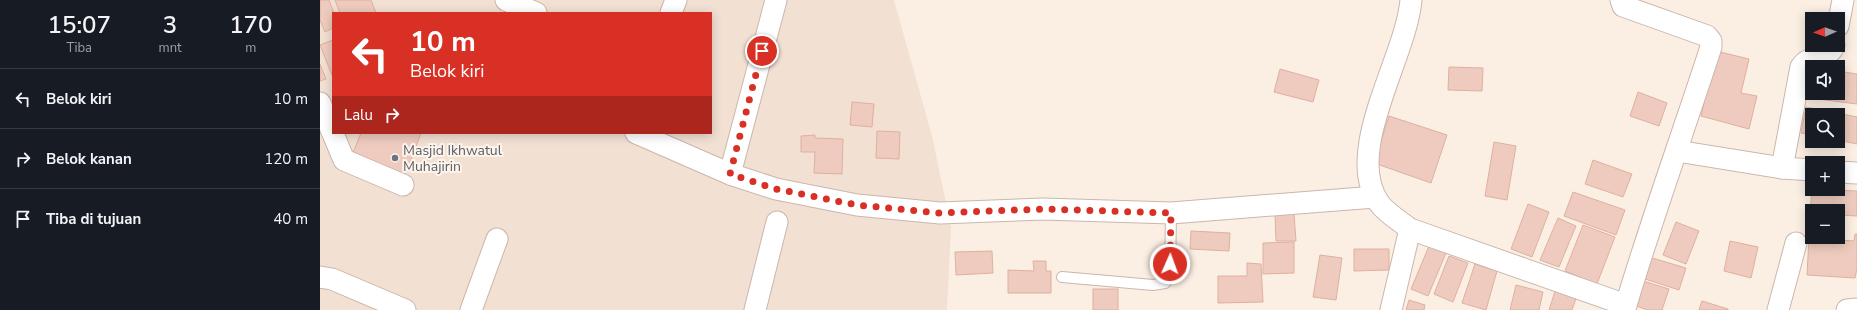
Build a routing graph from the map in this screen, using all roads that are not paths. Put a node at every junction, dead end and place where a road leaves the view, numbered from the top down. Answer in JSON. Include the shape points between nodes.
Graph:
{"nodes":[{"id":1,"x":506,"y":0,"type":"edge"},
{"id":2,"x":676,"y":0,"type":"edge"},
{"id":3,"x":776,"y":0,"type":"edge"},
{"id":4,"x":1411,"y":0,"type":"edge"},
{"id":5,"x":1621,"y":0,"type":"edge"},
{"id":6,"x":1843,"y":0,"type":"edge"},
{"id":7,"x":534,"y":12,"type":"edge"},
{"id":8,"x":671,"y":12,"type":"edge"},
{"id":9,"x":1841,"y":12,"type":"edge"},
{"id":10,"x":1830,"y":52,"type":"edge"},
{"id":11,"x":332,"y":92,"type":"edge"},
{"id":12,"x":320,"y":96,"type":"edge"},
{"id":13,"x":320,"y":103,"type":"edge"},
{"id":14,"x":332,"y":132,"type":"edge"},
{"id":15,"x":333,"y":134,"type":"edge"},
{"id":16,"x":638,"y":134,"type":"edge"},
{"id":17,"x":1677,"y":151,"type":"junction"},
{"id":18,"x":1782,"y":168,"type":"junction"},
{"id":19,"x":1805,"y":170,"type":"edge"},
{"id":20,"x":1845,"y":172,"type":"edge"},
{"id":21,"x":1857,"y":173,"type":"edge"},
{"id":22,"x":730,"y":174,"type":"junction"},
{"id":23,"x":404,"y":185,"type":"dead end"},
{"id":24,"x":1375,"y":197,"type":"junction"},
{"id":25,"x":1171,"y":213,"type":"junction"},
{"id":26,"x":777,"y":222,"type":"dead end"},
{"id":27,"x":1410,"y":229,"type":"junction"},
{"id":28,"x":497,"y":239,"type":"dead end"},
{"id":29,"x":1796,"y":243,"type":"dead end"},
{"id":30,"x":320,"y":277,"type":"edge"},
{"id":31,"x":1062,"y":277,"type":"dead end"},
{"id":32,"x":1626,"y":308,"type":"edge"},
{"id":33,"x":1857,"y":309,"type":"edge"},
{"id":34,"x":404,"y":310,"type":"edge"},
{"id":35,"x":471,"y":310,"type":"edge"},
{"id":36,"x":755,"y":310,"type":"edge"},
{"id":37,"x":1391,"y":310,"type":"edge"},
{"id":38,"x":1778,"y":310,"type":"edge"},
{"id":39,"x":1847,"y":310,"type":"edge"}],
"edges":[{"from":1,"to":7,"type":"street"},
{"from":2,"to":8,"type":"street"},
{"from":3,"to":22,"type":"street"},
{"from":4,"to":24,"type":"street","via":[[1407,28],[1373,122],[1368,175]]},
{"from":5,"to":17,"type":"street","via":[[1623,6],[1707,36],[1711,41]]},
{"from":6,"to":9,"type":"street"},
{"from":10,"to":18,"type":"street","via":[[1823,56],[1811,57],[1801,66]]},
{"from":11,"to":12,"type":"street"},
{"from":13,"to":14,"type":"street"},
{"from":15,"to":23,"type":"street","via":[[344,160]]},
{"from":16,"to":22,"type":"street"},
{"from":17,"to":18,"type":"street"},
{"from":17,"to":32,"type":"street","via":[[1650,224]]},
{"from":18,"to":19,"type":"street"},
{"from":20,"to":21,"type":"street"},
{"from":22,"to":25,"type":"street","via":[[776,189],[857,205],[940,213],[1043,209]]},
{"from":24,"to":25,"type":"street"},
{"from":24,"to":27,"type":"street","via":[[1380,205]]},
{"from":25,"to":31,"type":"lane","via":[[1170,277],[1165,283],[1153,285]]},
{"from":26,"to":36,"type":"street"},
{"from":27,"to":32,"type":"street"},
{"from":27,"to":37,"type":"street"},
{"from":28,"to":35,"type":"street"},
{"from":29,"to":38,"type":"street"},
{"from":30,"to":34,"type":"street","via":[[332,279]]},
{"from":33,"to":39,"type":"street"}]}
